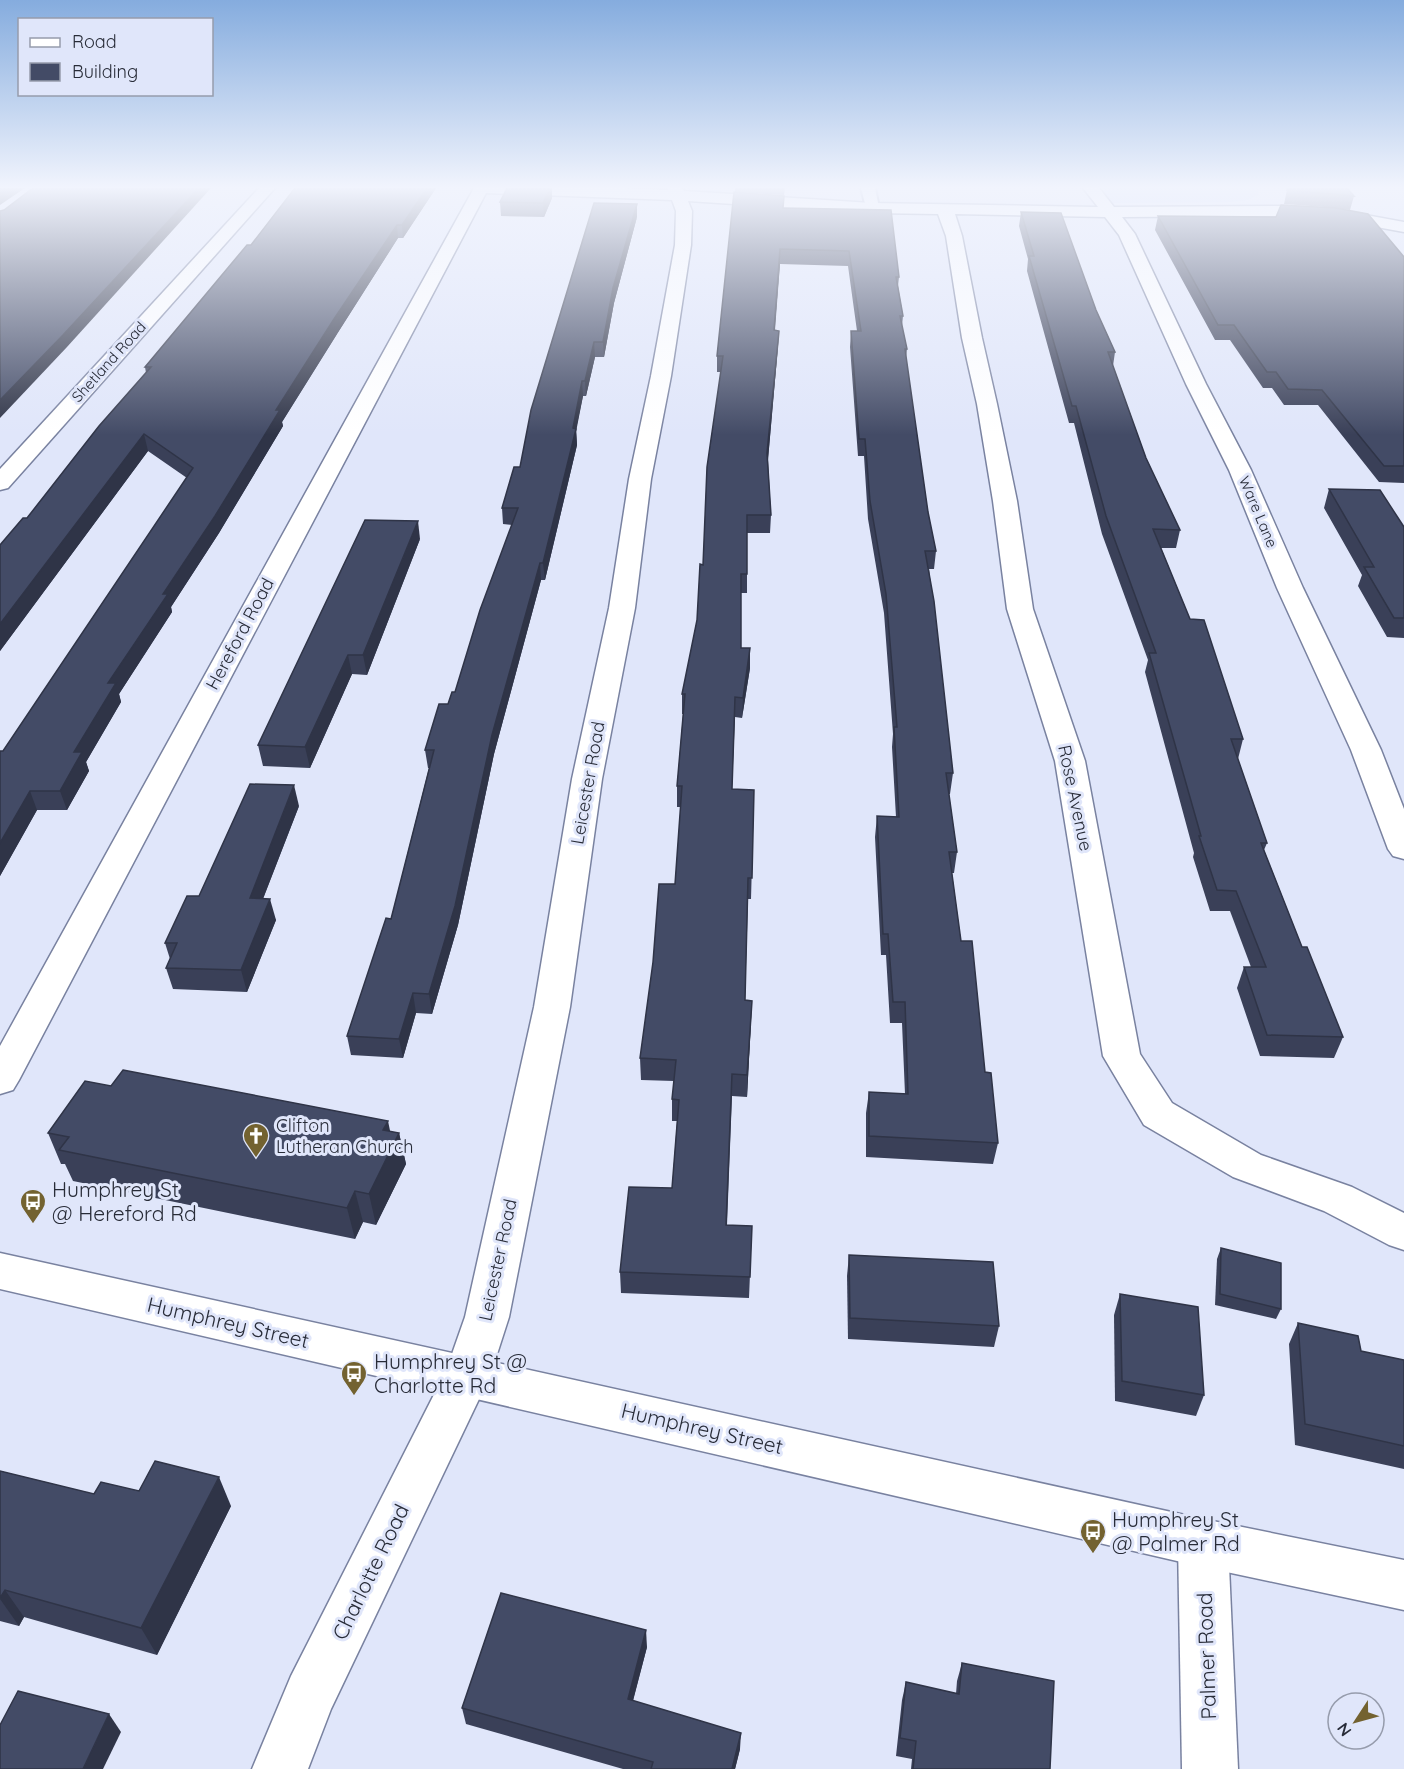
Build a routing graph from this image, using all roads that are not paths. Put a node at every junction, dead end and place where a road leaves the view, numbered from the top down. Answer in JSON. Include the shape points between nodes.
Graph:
{"nodes":[{"id":1,"x":192,"y":271,"type":"edge"},
{"id":2,"x":436,"y":271,"type":"edge"},
{"id":3,"x":679,"y":271,"type":"edge"},
{"id":4,"x":960,"y":271,"type":"edge"},
{"id":5,"x":1144,"y":271,"type":"edge"},
{"id":6,"x":0,"y":483,"type":"edge"},
{"id":7,"x":1404,"y":849,"type":"edge"},
{"id":8,"x":0,"y":1080,"type":"edge"},
{"id":9,"x":1404,"y":1233,"type":"edge"},
{"id":10,"x":0,"y":1271,"type":"edge"},
{"id":11,"x":467,"y":1376,"type":"junction"},
{"id":12,"x":1203,"y":1543,"type":"junction"},
{"id":13,"x":1404,"y":1586,"type":"edge"},
{"id":14,"x":280,"y":1769,"type":"edge"},
{"id":15,"x":1210,"y":1769,"type":"edge"}],
"edges":[{"from":1,"to":6,"type":"street","name":"Shetland Road"},
{"from":2,"to":8,"type":"street","name":"Hereford Road"},
{"from":3,"to":11,"type":"street","name":"Leicester Road","via":[[639,479],[622,608],[586,779],[552,1007],[487,1317]]},
{"from":4,"to":9,"type":"street","name":"Rose Avenue","via":[[995,447],[1020,609],[1070,761],[1122,1056],[1158,1114],[1246,1166],[1338,1199]]},
{"from":5,"to":7,"type":"street","name":"Ware Lane","via":[[1240,470],[1366,750]]},
{"from":10,"to":11,"type":"street","name":"Humphrey Street"},
{"from":11,"to":12,"type":"street","name":"Humphrey Street"},
{"from":11,"to":14,"type":"street","name":"Charlotte Road","via":[[310,1695]]},
{"from":12,"to":13,"type":"street","name":"Humphrey Street"},
{"from":12,"to":15,"type":"street","name":"Palmer Road"}]}
